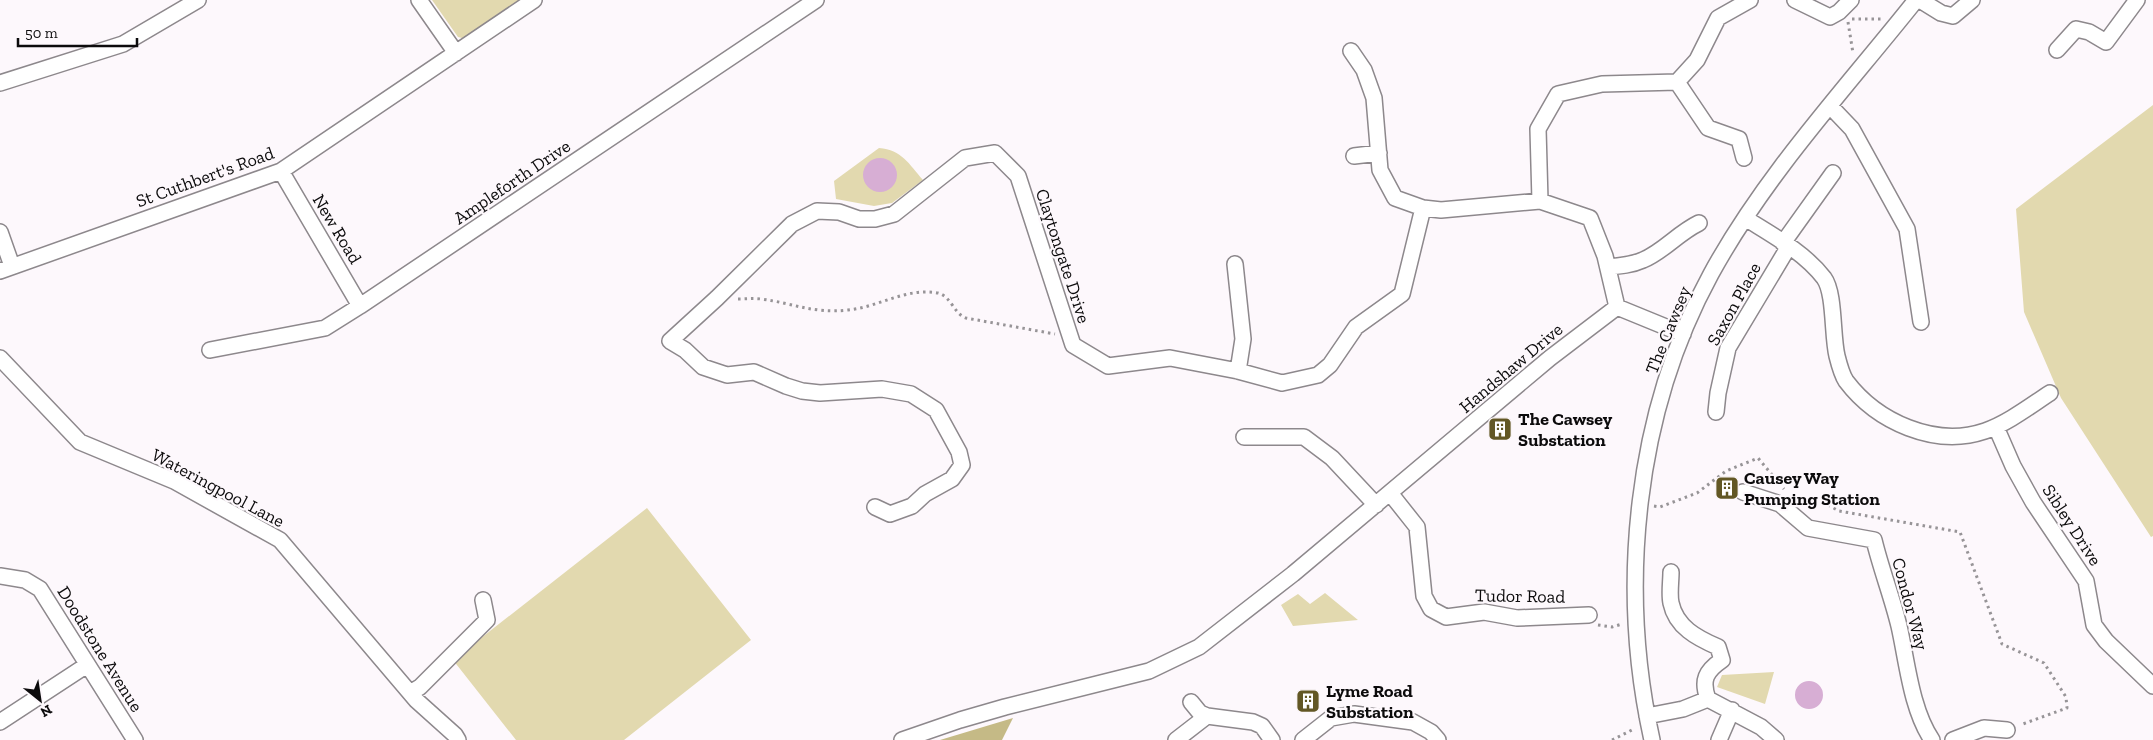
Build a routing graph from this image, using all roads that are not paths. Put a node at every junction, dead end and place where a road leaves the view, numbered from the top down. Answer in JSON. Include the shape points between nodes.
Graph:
{"nodes":[{"id":1,"x":198,"y":0,"type":"edge"},
{"id":2,"x":419,"y":0,"type":"edge"},
{"id":3,"x":534,"y":0,"type":"edge"},
{"id":4,"x":816,"y":0,"type":"edge"},
{"id":5,"x":1750,"y":0,"type":"edge"},
{"id":6,"x":1795,"y":0,"type":"edge"},
{"id":7,"x":1851,"y":0,"type":"edge"},
{"id":8,"x":1918,"y":0,"type":"edge"},
{"id":9,"x":1972,"y":0,"type":"edge"},
{"id":10,"x":2137,"y":0,"type":"edge"},
{"id":11,"x":2057,"y":50,"type":"dead end"},
{"id":12,"x":1351,"y":51,"type":"dead end"},
{"id":13,"x":456,"y":53,"type":"junction"},
{"id":14,"x":1677,"y":82,"type":"junction"},
{"id":15,"x":0,"y":83,"type":"edge"},
{"id":16,"x":1831,"y":106,"type":"junction"},
{"id":17,"x":1379,"y":153,"type":"junction"},
{"id":18,"x":1354,"y":156,"type":"dead end"},
{"id":19,"x":1744,"y":158,"type":"dead end"},
{"id":20,"x":281,"y":171,"type":"junction"},
{"id":21,"x":1833,"y":173,"type":"dead end"},
{"id":22,"x":1540,"y":201,"type":"junction"},
{"id":23,"x":1423,"y":208,"type":"junction"},
{"id":24,"x":1745,"y":218,"type":"junction"},
{"id":25,"x":1699,"y":223,"type":"dead end"},
{"id":26,"x":0,"y":232,"type":"edge"},
{"id":27,"x":1786,"y":244,"type":"junction"},
{"id":28,"x":1235,"y":264,"type":"dead end"},
{"id":29,"x":1608,"y":267,"type":"junction"},
{"id":30,"x":6,"y":268,"type":"edge"},
{"id":31,"x":360,"y":306,"type":"junction"},
{"id":32,"x":1617,"y":307,"type":"junction"},
{"id":33,"x":1921,"y":322,"type":"dead end"},
{"id":34,"x":1682,"y":334,"type":"junction"},
{"id":35,"x":210,"y":350,"type":"dead end"},
{"id":36,"x":0,"y":358,"type":"edge"},
{"id":37,"x":1238,"y":372,"type":"junction"},
{"id":38,"x":2050,"y":393,"type":"dead end"},
{"id":39,"x":1716,"y":412,"type":"dead end"},
{"id":40,"x":1996,"y":427,"type":"junction"},
{"id":41,"x":1244,"y":437,"type":"dead end"},
{"id":42,"x":1743,"y":492,"type":"dead end"},
{"id":43,"x":1390,"y":493,"type":"junction"},
{"id":44,"x":1376,"y":505,"type":"junction"},
{"id":45,"x":875,"y":507,"type":"dead end"},
{"id":46,"x":1671,"y":572,"type":"dead end"},
{"id":47,"x":0,"y":576,"type":"edge"},
{"id":48,"x":483,"y":600,"type":"dead end"},
{"id":49,"x":1588,"y":615,"type":"road end"},
{"id":50,"x":87,"y":665,"type":"junction"},
{"id":51,"x":2152,"y":683,"type":"edge"},
{"id":52,"x":413,"y":696,"type":"junction"},
{"id":53,"x":1708,"y":699,"type":"junction"},
{"id":54,"x":1191,"y":702,"type":"dead end"},
{"id":55,"x":1732,"y":710,"type":"junction"},
{"id":56,"x":1207,"y":716,"type":"junction"},
{"id":57,"x":1640,"y":718,"type":"junction"},
{"id":58,"x":0,"y":722,"type":"edge"},
{"id":59,"x":2007,"y":730,"type":"dead end"},
{"id":60,"x":1269,"y":736,"type":"edge"},
{"id":61,"x":135,"y":740,"type":"edge"},
{"id":62,"x":458,"y":740,"type":"edge"},
{"id":63,"x":902,"y":740,"type":"edge"},
{"id":64,"x":1176,"y":740,"type":"edge"},
{"id":65,"x":1303,"y":740,"type":"edge"},
{"id":66,"x":1438,"y":740,"type":"edge"},
{"id":67,"x":1652,"y":740,"type":"edge"},
{"id":68,"x":1719,"y":740,"type":"edge"},
{"id":69,"x":1776,"y":740,"type":"edge"},
{"id":70,"x":1932,"y":740,"type":"edge"},
{"id":71,"x":1953,"y":740,"type":"edge"}],
"edges":[{"from":1,"to":15,"type":"street","via":[[123,44]]},
{"from":2,"to":13,"type":"street"},
{"from":3,"to":13,"type":"street","name":"St Cuthbert's Road"},
{"from":4,"to":31,"type":"street","name":"Ampleforth Drive"},
{"from":5,"to":14,"type":"street","via":[[1718,18],[1697,60]]},
{"from":6,"to":7,"type":"street","via":[[1830,17]]},
{"from":8,"to":9,"type":"street","via":[[1953,16]]},
{"from":8,"to":16,"type":"street","name":"The Cawsey"},
{"from":10,"to":11,"type":"street","via":[[2106,42],[2089,32],[2076,30]]},
{"from":12,"to":17,"type":"street","via":[[1364,70],[1374,98]]},
{"from":13,"to":20,"type":"street","name":"St Cuthbert's Road"},
{"from":14,"to":19,"type":"street","via":[[1708,128],[1739,139]]},
{"from":14,"to":22,"type":"street","via":[[1602,84],[1558,94],[1538,129]]},
{"from":16,"to":24,"type":"street","name":"The Cawsey"},
{"from":16,"to":33,"type":"street","via":[[1852,129],[1907,229]]},
{"from":17,"to":18,"type":"street"},
{"from":17,"to":23,"type":"street","via":[[1380,170],[1395,198]]},
{"from":20,"to":30,"type":"street","name":"St Cuthbert's Road"},
{"from":20,"to":31,"type":"street","name":"New Road"},
{"from":21,"to":27,"type":"street","name":"Saxon Place"},
{"from":22,"to":23,"type":"street","via":[[1441,210]]},
{"from":22,"to":29,"type":"street","via":[[1590,218]]},
{"from":23,"to":37,"type":"street","name":"Claytongate Drive","via":[[1402,294],[1356,327],[1330,365],[1318,375],[1282,383]]},
{"from":24,"to":27,"type":"street"},
{"from":24,"to":34,"type":"street","name":"The Cawsey","via":[[1711,274]]},
{"from":25,"to":29,"type":"street","via":[[1644,260]]},
{"from":26,"to":30,"type":"street"},
{"from":27,"to":39,"type":"street","name":"Saxon Place","via":[[1728,348]]},
{"from":27,"to":40,"type":"street","via":[[1825,279],[1845,380],[1867,402],[1896,423],[1927,434],[1956,436]]},
{"from":28,"to":37,"type":"street","via":[[1243,339]]},
{"from":29,"to":32,"type":"street"},
{"from":31,"to":35,"type":"street","name":"Ampleforth Drive","via":[[325,328]]},
{"from":32,"to":34,"type":"street"},
{"from":32,"to":43,"type":"street","name":"Handshaw Drive","via":[[1550,358]]},
{"from":34,"to":57,"type":"street","name":"The Cawsey","via":[[1650,444],[1640,505],[1634,616]]},
{"from":36,"to":52,"type":"street","name":"Wateringpool Lane","via":[[80,442],[174,481],[280,540]]},
{"from":37,"to":45,"type":"street","name":"Claytongate Drive","via":[[1170,358],[1108,366],[1072,345],[1018,176],[995,153],[965,158],[894,214],[859,219],[839,212],[817,210],[792,224],[670,341],[703,367],[727,375],[754,372],[786,386],[811,392],[898,391],[912,394],[936,410],[959,452],[962,465],[952,479],[925,494],[912,506],[890,514]]},
{"from":38,"to":40,"type":"street"},
{"from":40,"to":51,"type":"street","name":"Sibley Drive","via":[[2033,502],[2086,581],[2094,625],[2106,641]]},
{"from":41,"to":44,"type":"street","via":[[1304,437],[1332,458]]},
{"from":42,"to":70,"type":"street","name":"Condor Way","via":[[1780,504],[1808,528],[1874,540],[1898,624],[1913,693]]},
{"from":43,"to":44,"type":"street","name":"Handshaw Drive"},
{"from":43,"to":49,"type":"street","name":"Tudor Road","via":[[1417,527],[1424,596],[1431,609],[1446,617],[1484,612],[1517,618]]},
{"from":44,"to":63,"type":"street","name":"Handshaw Drive","via":[[1199,647],[1149,671],[996,710]]},
{"from":46,"to":53,"type":"street","via":[[1671,603],[1675,615],[1687,631],[1718,647],[1722,660],[1709,668],[1704,687]]},
{"from":47,"to":50,"type":"street","name":"Doodstone Avenue","via":[[25,580],[40,589]]},
{"from":48,"to":52,"type":"street","via":[[487,620]]},
{"from":50,"to":58,"type":"street"},
{"from":50,"to":61,"type":"street","name":"Doodstone Avenue"},
{"from":52,"to":62,"type":"street","name":"Wateringpool Lane"},
{"from":53,"to":55,"type":"street"},
{"from":53,"to":57,"type":"street","via":[[1683,709]]},
{"from":54,"to":56,"type":"street"},
{"from":55,"to":68,"type":"street"},
{"from":55,"to":69,"type":"street"},
{"from":56,"to":60,"type":"street","via":[[1252,722],[1262,726]]},
{"from":56,"to":64,"type":"street"},
{"from":57,"to":67,"type":"street","name":"The Cawsey"},
{"from":59,"to":71,"type":"street","via":[[1984,728]]},
{"from":65,"to":66,"type":"street","via":[[1331,718],[1354,714],[1414,722]]}]}
